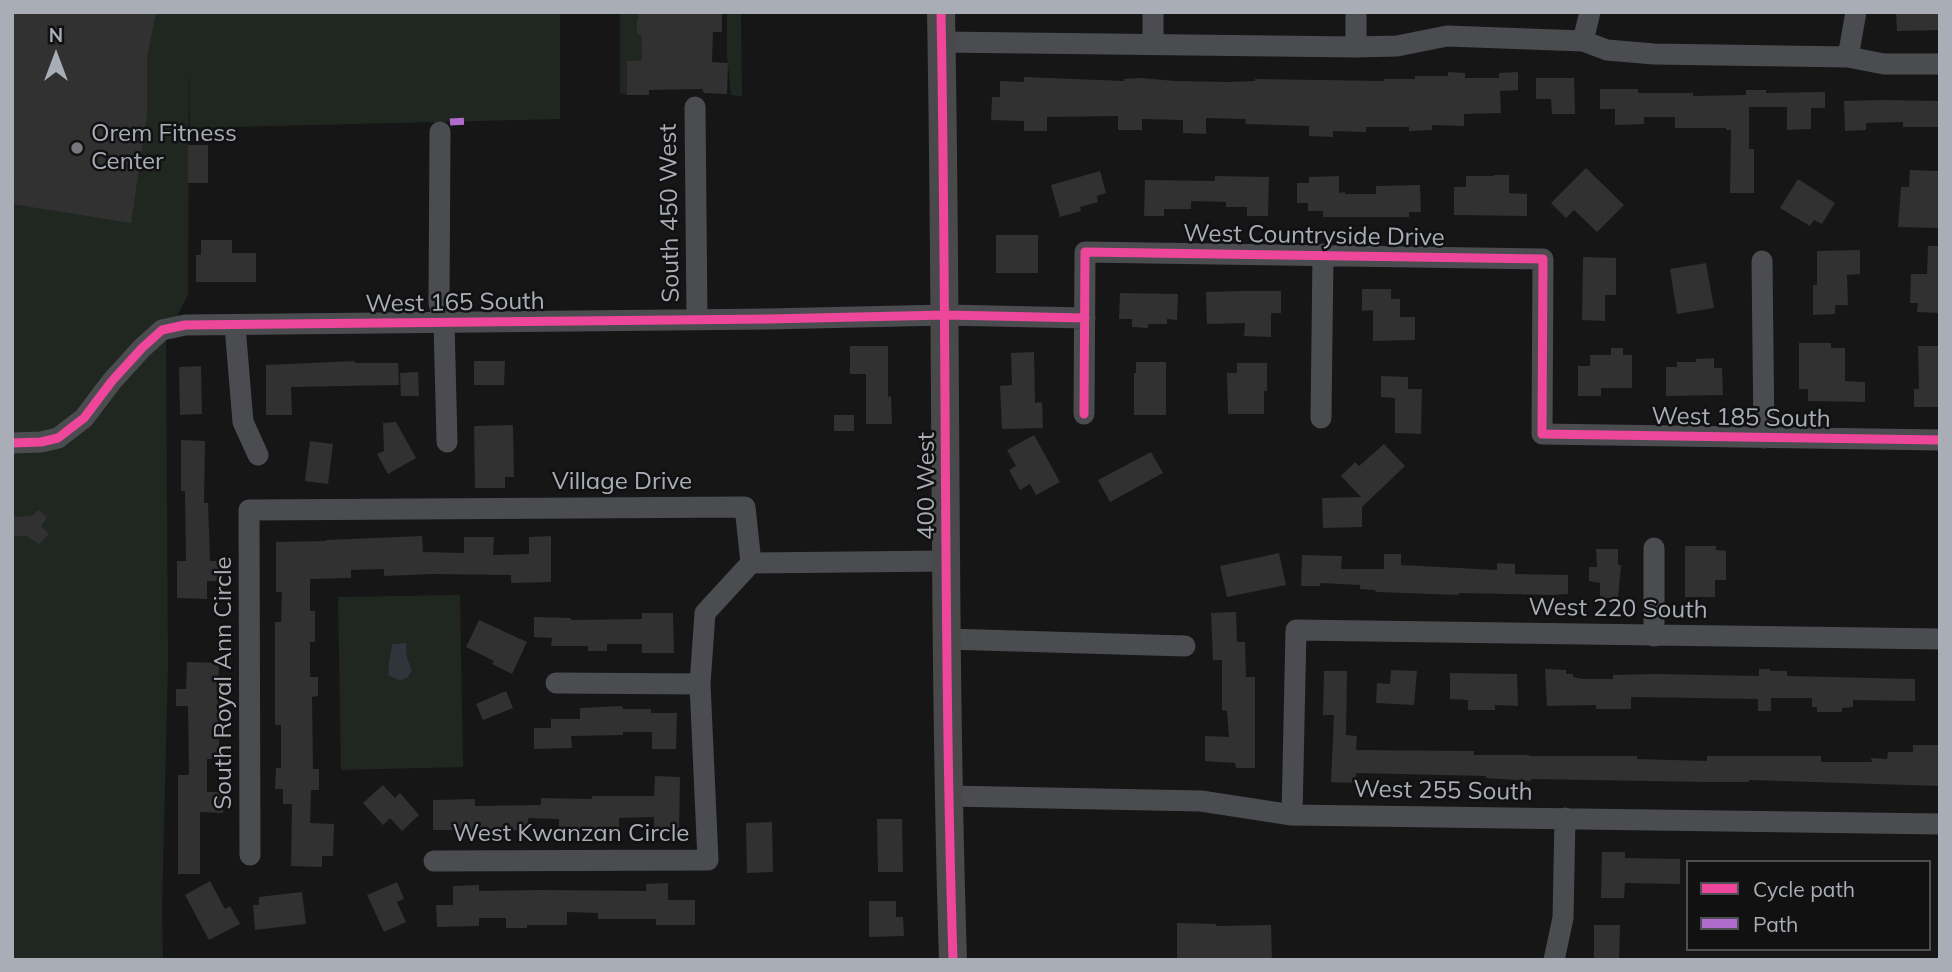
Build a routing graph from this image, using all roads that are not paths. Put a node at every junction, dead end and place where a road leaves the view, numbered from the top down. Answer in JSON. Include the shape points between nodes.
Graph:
{"nodes":[{"id":1,"x":941,"y":12,"type":"edge"},
{"id":2,"x":1153,"y":12,"type":"edge"},
{"id":3,"x":1356,"y":12,"type":"edge"},
{"id":4,"x":1590,"y":12,"type":"edge"},
{"id":5,"x":1856,"y":12,"type":"edge"},
{"id":6,"x":1583,"y":41,"type":"junction"},
{"id":7,"x":941,"y":42,"type":"junction"},
{"id":8,"x":1153,"y":45,"type":"junction"},
{"id":9,"x":1356,"y":47,"type":"junction"},
{"id":10,"x":1848,"y":57,"type":"junction"},
{"id":11,"x":1940,"y":64,"type":"edge"},
{"id":12,"x":695,"y":107,"type":"dead end"},
{"id":13,"x":440,"y":132,"type":"dead end"},
{"id":14,"x":1323,"y":254,"type":"junction"},
{"id":15,"x":1762,"y":261,"type":"dead end"},
{"id":16,"x":946,"y":315,"type":"junction"},
{"id":17,"x":1085,"y":318,"type":"junction"},
{"id":18,"x":697,"y":319,"type":"junction"},
{"id":19,"x":444,"y":322,"type":"junction"},
{"id":20,"x":235,"y":326,"type":"junction"},
{"id":21,"x":1084,"y":414,"type":"dead end"},
{"id":22,"x":1321,"y":418,"type":"dead end"},
{"id":23,"x":1542,"y":434,"type":"joint"},
{"id":24,"x":1764,"y":438,"type":"junction"},
{"id":25,"x":1940,"y":440,"type":"edge"},
{"id":26,"x":447,"y":442,"type":"dead end"},
{"id":27,"x":12,"y":443,"type":"edge"},
{"id":28,"x":258,"y":455,"type":"dead end"},
{"id":29,"x":249,"y":510,"type":"joint"},
{"id":30,"x":1654,"y":548,"type":"dead end"},
{"id":31,"x":947,"y":562,"type":"junction"},
{"id":32,"x":751,"y":563,"type":"junction"},
{"id":33,"x":1654,"y":636,"type":"junction"},
{"id":34,"x":947,"y":639,"type":"junction"},
{"id":35,"x":1940,"y":639,"type":"edge"},
{"id":36,"x":1185,"y":646,"type":"dead end"},
{"id":37,"x":556,"y":683,"type":"dead end"},
{"id":38,"x":700,"y":684,"type":"junction"},
{"id":39,"x":948,"y":796,"type":"junction"},
{"id":40,"x":1293,"y":815,"type":"junction"},
{"id":41,"x":1564,"y":818,"type":"junction"},
{"id":42,"x":1940,"y":824,"type":"edge"},
{"id":43,"x":250,"y":855,"type":"dead end"},
{"id":44,"x":434,"y":861,"type":"dead end"},
{"id":45,"x":953,"y":960,"type":"edge"},
{"id":46,"x":1554,"y":960,"type":"edge"}],
"edges":[{"from":1,"to":7,"type":"main road","name":"400 West"},
{"from":2,"to":8,"type":"street"},
{"from":3,"to":9,"type":"street"},
{"from":4,"to":6,"type":"street"},
{"from":5,"to":10,"type":"street"},
{"from":6,"to":9,"type":"street","via":[[1447,36],[1397,46]]},
{"from":6,"to":10,"type":"street","via":[[1607,50],[1654,54]]},
{"from":7,"to":8,"type":"street"},
{"from":7,"to":16,"type":"main road","name":"400 West"},
{"from":8,"to":9,"type":"street"},
{"from":10,"to":11,"type":"street","via":[[1884,64]]},
{"from":12,"to":18,"type":"street","name":"South 450 West"},
{"from":13,"to":19,"type":"street","via":[[439,303]]},
{"from":14,"to":17,"type":"street","name":"West Countryside Drive","via":[[1085,252]]},
{"from":14,"to":22,"type":"street"},
{"from":14,"to":23,"type":"street","name":"West Countryside Drive","via":[[1543,259]]},
{"from":15,"to":24,"type":"street"},
{"from":16,"to":17,"type":"street"},
{"from":16,"to":18,"type":"street","name":"West 165 South"},
{"from":16,"to":31,"type":"main road","name":"400 West"},
{"from":17,"to":21,"type":"street"},
{"from":18,"to":19,"type":"street","name":"West 165 South"},
{"from":19,"to":20,"type":"street","name":"West 165 South"},
{"from":19,"to":26,"type":"street"},
{"from":20,"to":27,"type":"street","name":"West 165 South","via":[[185,325],[162,330],[71,429],[58,438]]},
{"from":20,"to":28,"type":"street","via":[[243,422]]},
{"from":23,"to":24,"type":"street","name":"West 185 South"},
{"from":24,"to":25,"type":"street","name":"West 185 South"},
{"from":29,"to":32,"type":"street","name":"Village Drive","via":[[745,507]]},
{"from":29,"to":43,"type":"street","name":"South Royal Ann Circle"},
{"from":30,"to":33,"type":"street"},
{"from":31,"to":32,"type":"street"},
{"from":31,"to":34,"type":"main road","name":"400 West"},
{"from":32,"to":38,"type":"street","via":[[705,613]]},
{"from":33,"to":35,"type":"street","name":"West 220 South"},
{"from":33,"to":40,"type":"street","name":"West 220 South","via":[[1296,630]]},
{"from":34,"to":36,"type":"street"},
{"from":34,"to":39,"type":"main road","name":"400 West"},
{"from":37,"to":38,"type":"street"},
{"from":38,"to":44,"type":"street","name":"West Kwanzan Circle","via":[[708,860]]},
{"from":39,"to":40,"type":"street","name":"West 255 South","via":[[1201,801]]},
{"from":39,"to":45,"type":"main road","name":"400 West"},
{"from":40,"to":41,"type":"street","name":"West 255 South"},
{"from":41,"to":42,"type":"street","name":"West 255 South"},
{"from":41,"to":46,"type":"street","via":[[1563,918]]}]}
